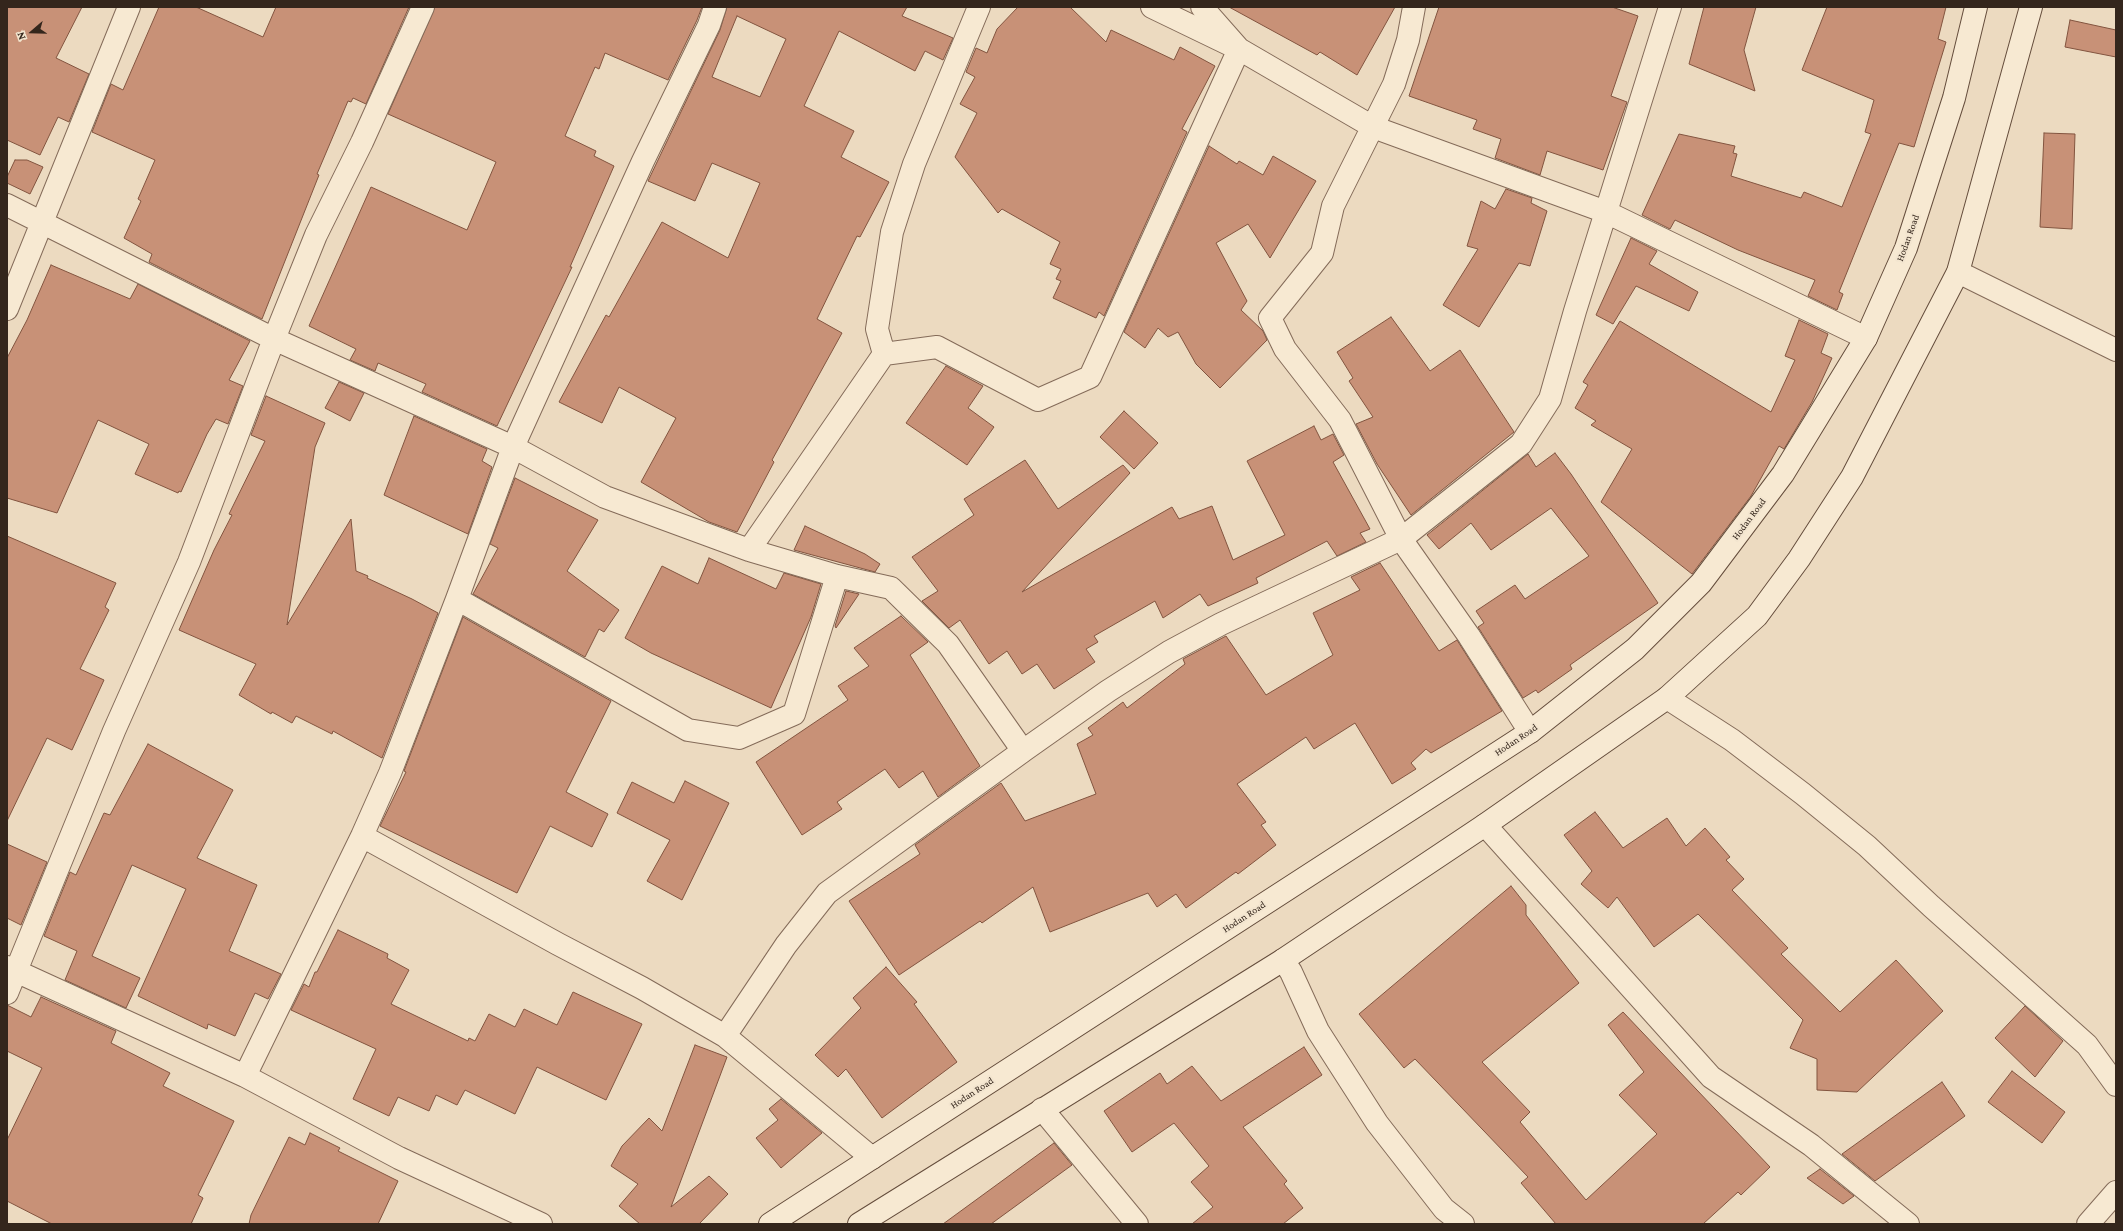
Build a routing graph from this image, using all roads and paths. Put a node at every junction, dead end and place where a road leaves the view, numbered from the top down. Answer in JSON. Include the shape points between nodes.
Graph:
{"nodes":[{"id":1,"x":129,"y":7,"type":"edge"},
{"id":2,"x":423,"y":7,"type":"edge"},
{"id":3,"x":715,"y":7,"type":"edge"},
{"id":4,"x":979,"y":7,"type":"edge"},
{"id":5,"x":1152,"y":7,"type":"edge"},
{"id":6,"x":1202,"y":7,"type":"edge"},
{"id":7,"x":1414,"y":7,"type":"edge"},
{"id":8,"x":1670,"y":7,"type":"edge"},
{"id":9,"x":1976,"y":7,"type":"edge"},
{"id":10,"x":2031,"y":7,"type":"edge"},
{"id":11,"x":1239,"y":49,"type":"junction"},
{"id":12,"x":1373,"y":127,"type":"junction"},
{"id":13,"x":7,"y":205,"type":"edge"},
{"id":14,"x":1606,"y":212,"type":"junction"},
{"id":15,"x":42,"y":221,"type":"junction"},
{"id":16,"x":1958,"y":272,"type":"junction"},
{"id":17,"x":7,"y":309,"type":"edge"},
{"id":18,"x":1866,"y":338,"type":"junction"},
{"id":19,"x":274,"y":339,"type":"junction"},
{"id":20,"x":2116,"y":350,"type":"edge"},
{"id":21,"x":884,"y":354,"type":"junction"},
{"id":22,"x":513,"y":446,"type":"junction"},
{"id":23,"x":1400,"y":539,"type":"junction"},
{"id":24,"x":749,"y":550,"type":"junction"},
{"id":25,"x":837,"y":576,"type":"junction"},
{"id":26,"x":457,"y":599,"type":"junction"},
{"id":27,"x":1667,"y":698,"type":"junction"},
{"id":28,"x":1530,"y":732,"type":"junction"},
{"id":29,"x":1023,"y":752,"type":"junction"},
{"id":30,"x":1485,"y":825,"type":"junction"},
{"id":31,"x":362,"y":836,"type":"junction"},
{"id":32,"x":1283,"y":960,"type":"junction"},
{"id":33,"x":12,"y":969,"type":"edge"},
{"id":34,"x":7,"y":993,"type":"edge"},
{"id":35,"x":725,"y":1036,"type":"junction"},
{"id":36,"x":245,"y":1076,"type":"junction"},
{"id":37,"x":2116,"y":1085,"type":"edge"},
{"id":38,"x":1042,"y":1109,"type":"junction"},
{"id":39,"x":872,"y":1158,"type":"junction"},
{"id":40,"x":2116,"y":1192,"type":"edge"},
{"id":41,"x":541,"y":1224,"type":"edge"},
{"id":42,"x":770,"y":1224,"type":"edge"},
{"id":43,"x":859,"y":1224,"type":"edge"},
{"id":44,"x":1137,"y":1224,"type":"edge"},
{"id":45,"x":1463,"y":1224,"type":"edge"},
{"id":46,"x":1908,"y":1224,"type":"edge"},
{"id":47,"x":2088,"y":1224,"type":"edge"}],
"edges":[{"from":1,"to":15,"type":"street"},
{"from":2,"to":19,"type":"street","via":[[362,142],[316,235]]},
{"from":3,"to":22,"type":"street","via":[[709,25],[643,161]]},
{"from":4,"to":21,"type":"street","via":[[914,164],[892,232],[877,329]]},
{"from":5,"to":11,"type":"street"},
{"from":6,"to":11,"type":"street"},
{"from":7,"to":12,"type":"street","via":[[1408,40],[1394,84]]},
{"from":8,"to":14,"type":"street"},
{"from":9,"to":18,"type":"street","name":"Hodan Road","via":[[1954,98],[1906,248]]},
{"from":10,"to":16,"type":"street"},
{"from":11,"to":12,"type":"street"},
{"from":11,"to":21,"type":"street","via":[[1090,376],[1038,400],[937,348]]},
{"from":12,"to":14,"type":"street"},
{"from":12,"to":23,"type":"street","via":[[1333,206],[1322,253],[1270,318],[1285,349],[1340,420]]},
{"from":13,"to":15,"type":"street"},
{"from":14,"to":18,"type":"street"},
{"from":14,"to":23,"type":"street","via":[[1550,399],[1521,444]]},
{"from":15,"to":17,"type":"street"},
{"from":15,"to":19,"type":"street"},
{"from":16,"to":20,"type":"street"},
{"from":16,"to":27,"type":"street","via":[[1852,477],[1799,559],[1757,616]]},
{"from":18,"to":28,"type":"street","name":"Hodan Road","via":[[1783,474],[1701,582],[1636,649]]},
{"from":19,"to":22,"type":"street"},
{"from":19,"to":33,"type":"street","via":[[189,562]]},
{"from":21,"to":24,"type":"street"},
{"from":22,"to":24,"type":"street","via":[[605,497]]},
{"from":22,"to":26,"type":"street"},
{"from":23,"to":28,"type":"street","via":[[1469,636]]},
{"from":23,"to":29,"type":"street","via":[[1221,624],[1169,652],[1108,691]]},
{"from":24,"to":25,"type":"street"},
{"from":25,"to":26,"type":"street","via":[[794,714],[739,738],[688,730]]},
{"from":25,"to":29,"type":"street","via":[[892,588],[948,644]]},
{"from":26,"to":31,"type":"street","via":[[390,773]]},
{"from":27,"to":30,"type":"street"},
{"from":27,"to":37,"type":"street","via":[[1732,740],[1867,846],[2087,1045]]},
{"from":28,"to":39,"type":"street","name":"Hodan Road"},
{"from":29,"to":35,"type":"street","via":[[827,893],[786,945]]},
{"from":30,"to":32,"type":"street"},
{"from":30,"to":46,"type":"street","via":[[1711,1077],[1811,1145]]},
{"from":31,"to":35,"type":"street"},
{"from":31,"to":36,"type":"street"},
{"from":32,"to":38,"type":"street"},
{"from":32,"to":45,"type":"street","via":[[1318,1031],[1377,1123],[1444,1209]]},
{"from":33,"to":34,"type":"street"},
{"from":33,"to":36,"type":"street"},
{"from":35,"to":39,"type":"street"},
{"from":36,"to":41,"type":"street","via":[[399,1158]]},
{"from":38,"to":43,"type":"street"},
{"from":38,"to":44,"type":"street"},
{"from":39,"to":42,"type":"street","name":"Hodan Road"},
{"from":40,"to":47,"type":"street"}]}
